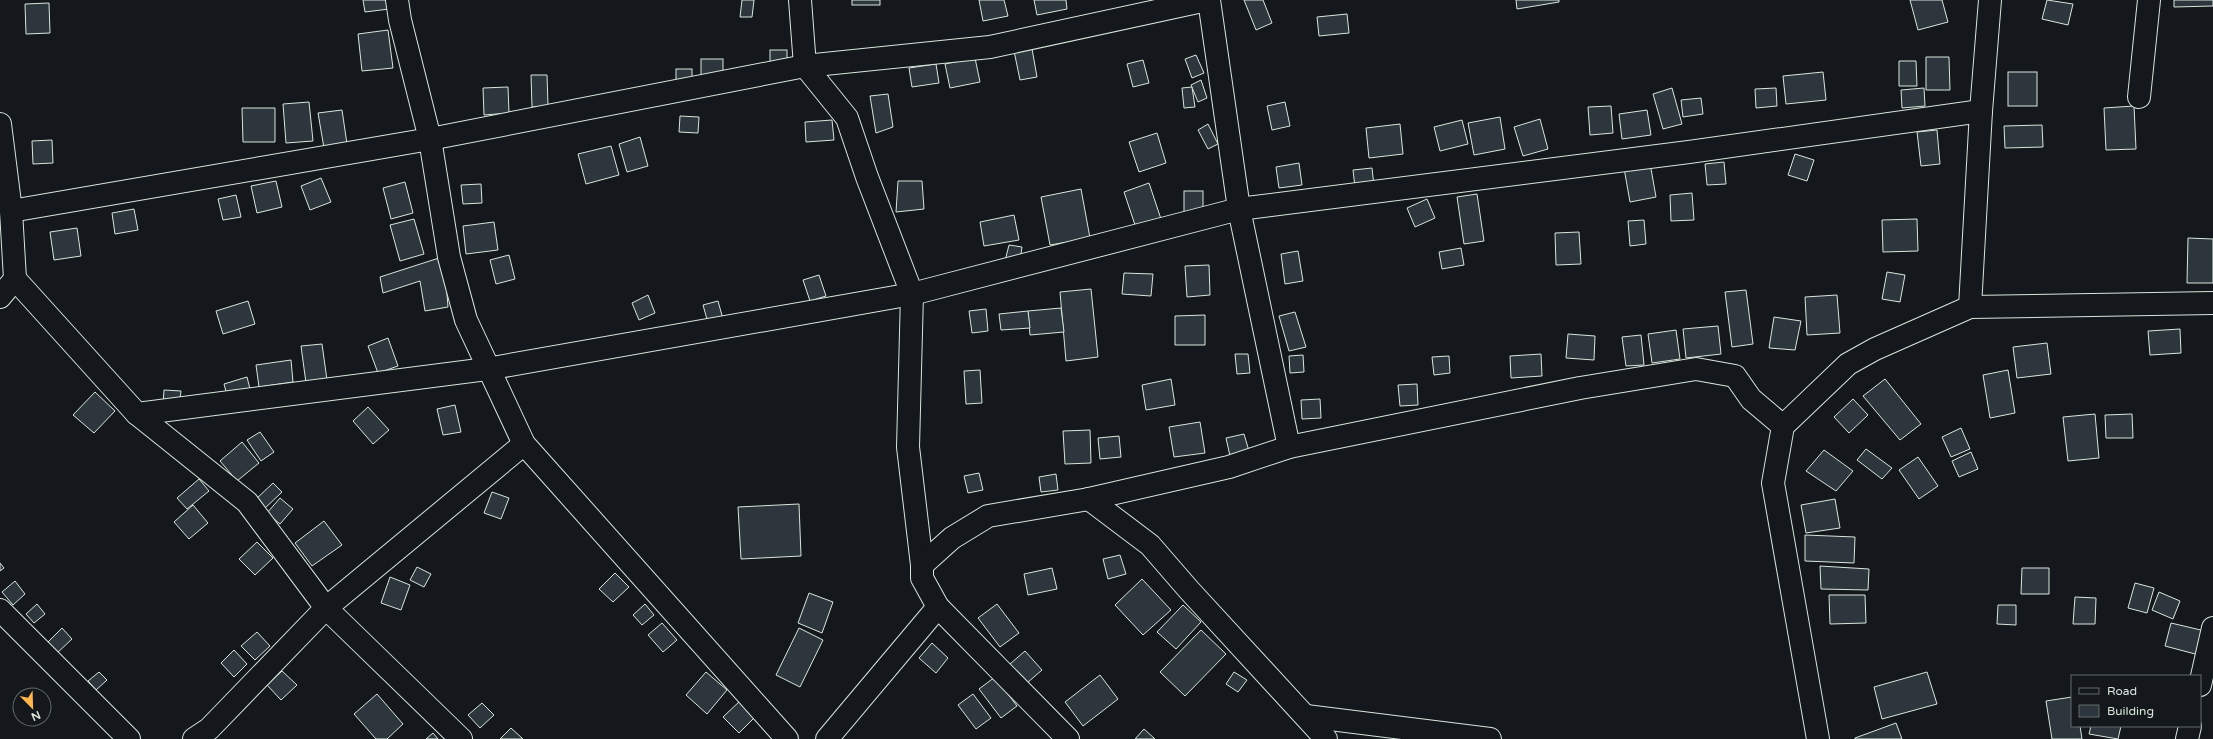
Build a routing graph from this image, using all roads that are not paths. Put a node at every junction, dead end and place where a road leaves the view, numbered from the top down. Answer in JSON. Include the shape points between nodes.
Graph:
{"nodes":[{"id":1,"x":396,"y":0,"type":"edge"},
{"id":2,"x":800,"y":0,"type":"edge"},
{"id":3,"x":1208,"y":0,"type":"edge"},
{"id":4,"x":1990,"y":0,"type":"edge"},
{"id":5,"x":2149,"y":0,"type":"edge"},
{"id":6,"x":805,"y":66,"type":"junction"},
{"id":7,"x":2139,"y":97,"type":"dead end"},
{"id":8,"x":1981,"y":111,"type":"junction"},
{"id":9,"x":0,"y":124,"type":"edge"},
{"id":10,"x":430,"y":139,"type":"junction"},
{"id":11,"x":1239,"y":209,"type":"junction"},
{"id":12,"x":11,"y":210,"type":"junction"},
{"id":13,"x":15,"y":279,"type":"junction"},
{"id":14,"x":912,"y":294,"type":"junction"},
{"id":15,"x":0,"y":297,"type":"edge"},
{"id":16,"x":2213,"y":303,"type":"edge"},
{"id":17,"x":1970,"y":307,"type":"junction"},
{"id":18,"x":487,"y":369,"type":"junction"},
{"id":19,"x":137,"y":414,"type":"junction"},
{"id":20,"x":1783,"y":426,"type":"junction"},
{"id":21,"x":524,"y":444,"type":"junction"},
{"id":22,"x":1289,"y":447,"type":"junction"},
{"id":23,"x":1089,"y":499,"type":"junction"},
{"id":24,"x":922,"y":565,"type":"junction"},
{"id":25,"x":938,"y":607,"type":"junction"},
{"id":26,"x":326,"y":608,"type":"junction"},
{"id":27,"x":0,"y":610,"type":"edge"},
{"id":28,"x":2213,"y":628,"type":"edge"},
{"id":29,"x":2201,"y":681,"type":"edge"},
{"id":30,"x":1306,"y":716,"type":"junction"},
{"id":31,"x":2190,"y":727,"type":"edge"},
{"id":32,"x":129,"y":739,"type":"edge"},
{"id":33,"x":194,"y":739,"type":"edge"},
{"id":34,"x":461,"y":739,"type":"edge"},
{"id":35,"x":787,"y":739,"type":"edge"},
{"id":36,"x":827,"y":739,"type":"edge"},
{"id":37,"x":1068,"y":739,"type":"edge"},
{"id":38,"x":1326,"y":739,"type":"edge"},
{"id":39,"x":1490,"y":739,"type":"edge"},
{"id":40,"x":1818,"y":739,"type":"edge"},
{"id":41,"x":2187,"y":739,"type":"edge"}],
"edges":[{"from":1,"to":10,"type":"street"},
{"from":2,"to":6,"type":"street"},
{"from":3,"to":6,"type":"street","via":[[990,47]]},
{"from":3,"to":11,"type":"street"},
{"from":4,"to":8,"type":"street"},
{"from":5,"to":7,"type":"street"},
{"from":6,"to":10,"type":"street"},
{"from":6,"to":14,"type":"street","via":[[847,118],[867,178]]},
{"from":8,"to":11,"type":"street","via":[[1689,152]]},
{"from":8,"to":17,"type":"street"},
{"from":9,"to":12,"type":"street"},
{"from":10,"to":12,"type":"street"},
{"from":10,"to":18,"type":"street","via":[[449,257],[466,320]]},
{"from":11,"to":14,"type":"street"},
{"from":11,"to":22,"type":"street"},
{"from":12,"to":13,"type":"street"},
{"from":13,"to":15,"type":"street"},
{"from":13,"to":19,"type":"street"},
{"from":14,"to":18,"type":"street"},
{"from":14,"to":24,"type":"street","via":[[908,447]]},
{"from":16,"to":17,"type":"street"},
{"from":17,"to":20,"type":"street","via":[[1875,349],[1848,364]]},
{"from":18,"to":19,"type":"street"},
{"from":18,"to":21,"type":"street"},
{"from":19,"to":26,"type":"street","via":[[247,502]]},
{"from":20,"to":22,"type":"street","via":[[1751,399],[1735,376],[1696,369],[1580,388]]},
{"from":20,"to":40,"type":"street","via":[[1774,483]]},
{"from":21,"to":26,"type":"street"},
{"from":21,"to":35,"type":"street"},
{"from":22,"to":23,"type":"street","via":[[1228,467]]},
{"from":23,"to":24,"type":"street","via":[[988,516],[952,538]]},
{"from":23,"to":30,"type":"street","via":[[1150,545]]},
{"from":24,"to":25,"type":"street","via":[[922,578]]},
{"from":25,"to":36,"type":"street"},
{"from":25,"to":37,"type":"street"},
{"from":26,"to":33,"type":"street","via":[[209,729]]},
{"from":26,"to":34,"type":"street"},
{"from":27,"to":32,"type":"street"},
{"from":28,"to":29,"type":"street"},
{"from":30,"to":38,"type":"street"},
{"from":30,"to":39,"type":"street"},
{"from":31,"to":41,"type":"street"}]}
